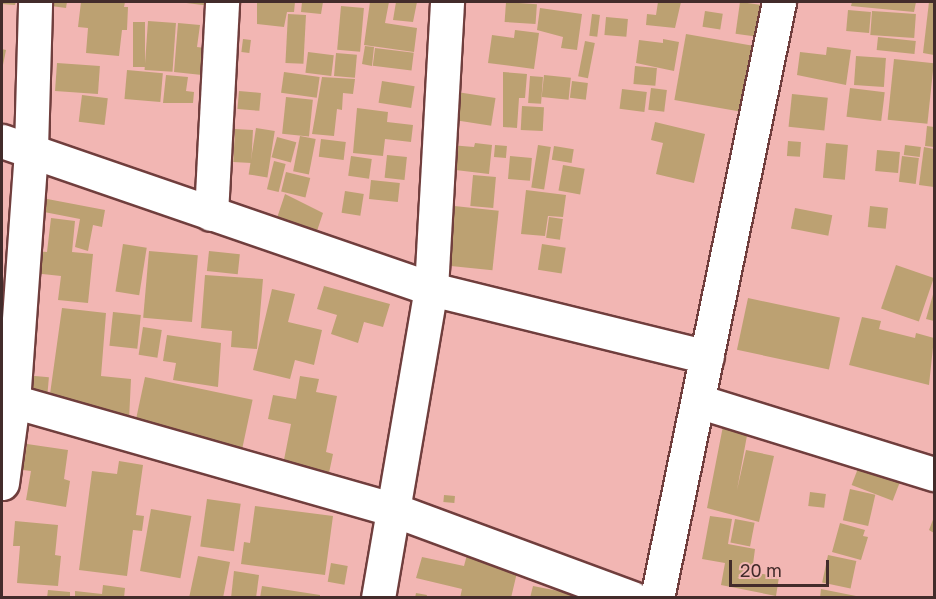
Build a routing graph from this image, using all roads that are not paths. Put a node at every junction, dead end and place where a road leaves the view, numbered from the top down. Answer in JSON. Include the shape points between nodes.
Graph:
{"nodes":[{"id":1,"x":35,"y":2,"type":"edge"},
{"id":2,"x":222,"y":2,"type":"edge"},
{"id":3,"x":447,"y":2,"type":"edge"},
{"id":4,"x":779,"y":2,"type":"edge"},
{"id":5,"x":16,"y":145,"type":"edge"},
{"id":6,"x":211,"y":214,"type":"junction"},
{"id":7,"x":431,"y":289,"type":"junction"},
{"id":8,"x":707,"y":357,"type":"junction"},
{"id":9,"x":7,"y":400,"type":"edge"},
{"id":10,"x":698,"y":401,"type":"junction"},
{"id":11,"x":934,"y":474,"type":"edge"},
{"id":12,"x":2,"y":483,"type":"edge"},
{"id":13,"x":394,"y":510,"type":"junction"},
{"id":14,"x":378,"y":597,"type":"edge"},
{"id":15,"x":632,"y":597,"type":"edge"},
{"id":16,"x":657,"y":597,"type":"edge"}],
"edges":[{"from":1,"to":5,"type":"street"},
{"from":2,"to":6,"type":"street"},
{"from":3,"to":7,"type":"street"},
{"from":4,"to":8,"type":"street"},
{"from":5,"to":6,"type":"street"},
{"from":5,"to":9,"type":"street"},
{"from":6,"to":7,"type":"street"},
{"from":7,"to":8,"type":"street"},
{"from":7,"to":13,"type":"street"},
{"from":8,"to":10,"type":"street"},
{"from":9,"to":12,"type":"street"},
{"from":9,"to":13,"type":"street"},
{"from":10,"to":11,"type":"street"},
{"from":10,"to":16,"type":"street"},
{"from":13,"to":14,"type":"street"},
{"from":13,"to":15,"type":"street"}]}
